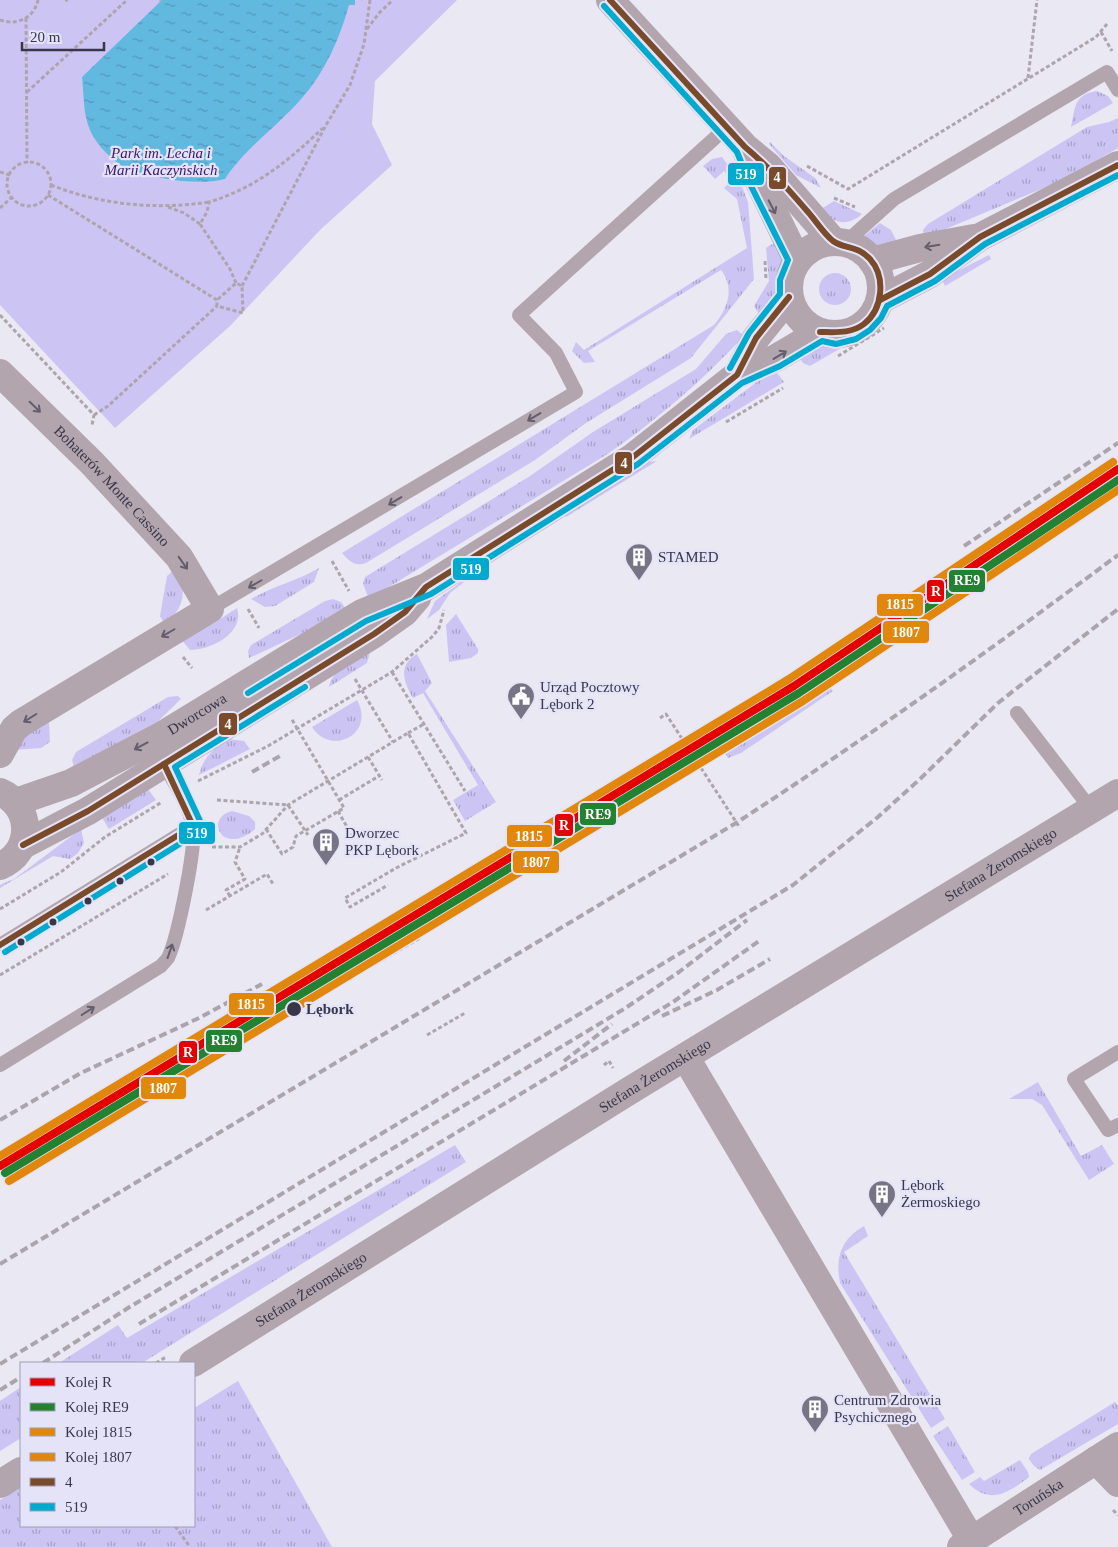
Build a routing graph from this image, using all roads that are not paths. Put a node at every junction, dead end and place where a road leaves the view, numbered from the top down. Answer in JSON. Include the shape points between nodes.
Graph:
{"nodes":[{"id":1,"x":610,"y":0,"type":"edge"},
{"id":2,"x":1118,"y":90,"type":"edge"},
{"id":3,"x":727,"y":127,"type":"junction"},
{"id":4,"x":745,"y":147,"type":"junction"},
{"id":5,"x":1118,"y":165,"type":"edge"},
{"id":6,"x":980,"y":237,"type":"junction"},
{"id":7,"x":840,"y":242,"type":"junction"},
{"id":8,"x":797,"y":260,"type":"junction"},
{"id":9,"x":872,"y":261,"type":"junction"},
{"id":10,"x":789,"y":297,"type":"junction"},
{"id":11,"x":880,"y":300,"type":"junction"},
{"id":12,"x":820,"y":332,"type":"junction"},
{"id":13,"x":0,"y":373,"type":"edge"},
{"id":14,"x":737,"y":374,"type":"junction"},
{"id":15,"x":437,"y":594,"type":"junction"},
{"id":16,"x":210,"y":609,"type":"junction"},
{"id":17,"x":1017,"y":713,"type":"dead end"},
{"id":18,"x":0,"y":754,"type":"edge"},
{"id":19,"x":164,"y":764,"type":"junction"},
{"id":20,"x":1118,"y":792,"type":"edge"},
{"id":21,"x":8,"y":797,"type":"edge"},
{"id":22,"x":1091,"y":809,"type":"junction"},
{"id":23,"x":192,"y":826,"type":"junction"},
{"id":24,"x":23,"y":845,"type":"junction"},
{"id":25,"x":0,"y":866,"type":"edge"},
{"id":26,"x":0,"y":945,"type":"edge"},
{"id":27,"x":1118,"y":1052,"type":"edge"},
{"id":28,"x":686,"y":1058,"type":"junction"},
{"id":29,"x":0,"y":1066,"type":"edge"},
{"id":30,"x":1118,"y":1124,"type":"edge"},
{"id":31,"x":195,"y":1362,"type":"edge"},
{"id":32,"x":1107,"y":1453,"type":"edge"},
{"id":33,"x":20,"y":1472,"type":"edge"},
{"id":34,"x":1118,"y":1483,"type":"edge"},
{"id":35,"x":0,"y":1484,"type":"edge"},
{"id":36,"x":966,"y":1544,"type":"edge"}],
"edges":[{"from":1,"to":3,"type":"street"},
{"from":2,"to":7,"type":"lane","via":[[1107,72],[894,199]]},
{"from":3,"to":4,"type":"street"},
{"from":3,"to":16,"type":"lane","one_way":true,"via":[[519,315],[556,353],[576,392]]},
{"from":4,"to":7,"type":"street","via":[[768,166]]},
{"from":4,"to":8,"type":"street","one_way":true},
{"from":5,"to":6,"type":"street"},
{"from":6,"to":9,"type":"street","one_way":true},
{"from":6,"to":11,"type":"street","via":[[930,274]]},
{"from":7,"to":8,"type":"street","via":[[818,246]]},
{"from":7,"to":9,"type":"street","via":[[858,248]]},
{"from":8,"to":10,"type":"street","via":[[789,282]]},
{"from":9,"to":11,"type":"street","via":[[880,284]]},
{"from":10,"to":12,"type":"street","via":[[800,319]]},
{"from":10,"to":14,"type":"street","name":"Dworcowa","via":[[756,338]]},
{"from":11,"to":12,"type":"street","via":[[864,324],[850,332],[835,335]]},
{"from":14,"to":12,"type":"street","name":"Dworcowa","one_way":true,"via":[[776,358]]},
{"from":13,"to":16,"type":"street","name":"Bohaterów Monte Cassino","one_way":true,"via":[[92,463],[179,557]]},
{"from":14,"to":15,"type":"street","name":"Dworcowa","via":[[632,457]]},
{"from":15,"to":19,"type":"street","name":"Dworcowa"},
{"from":15,"to":21,"type":"street","name":"Dworcowa","one_way":true,"via":[[362,613],[161,736],[79,779]]},
{"from":16,"to":18,"type":"street","one_way":true,"via":[[21,723]]},
{"from":17,"to":22,"type":"lane"},
{"from":19,"to":23,"type":"lane"},
{"from":19,"to":24,"type":"street","name":"Dworcowa"},
{"from":20,"to":22,"type":"street","name":"Stefana Żeromskiego"},
{"from":21,"to":24,"type":"street","via":[[24,815]]},
{"from":22,"to":28,"type":"street","name":"Stefana Żeromskiego"},
{"from":23,"to":26,"type":"lane"},
{"from":29,"to":23,"type":"lane","one_way":true,"via":[[165,962],[172,948],[194,848]]},
{"from":24,"to":25,"type":"street","name":"Dworcowa","via":[[16,855]]},
{"from":27,"to":30,"type":"lane","via":[[1074,1079],[1108,1130]]},
{"from":28,"to":31,"type":"street","name":"Stefana Żeromskiego"},
{"from":28,"to":36,"type":"street"},
{"from":32,"to":34,"type":"street"},
{"from":32,"to":36,"type":"street","name":"Toruńska"},
{"from":33,"to":35,"type":"street"}]}
